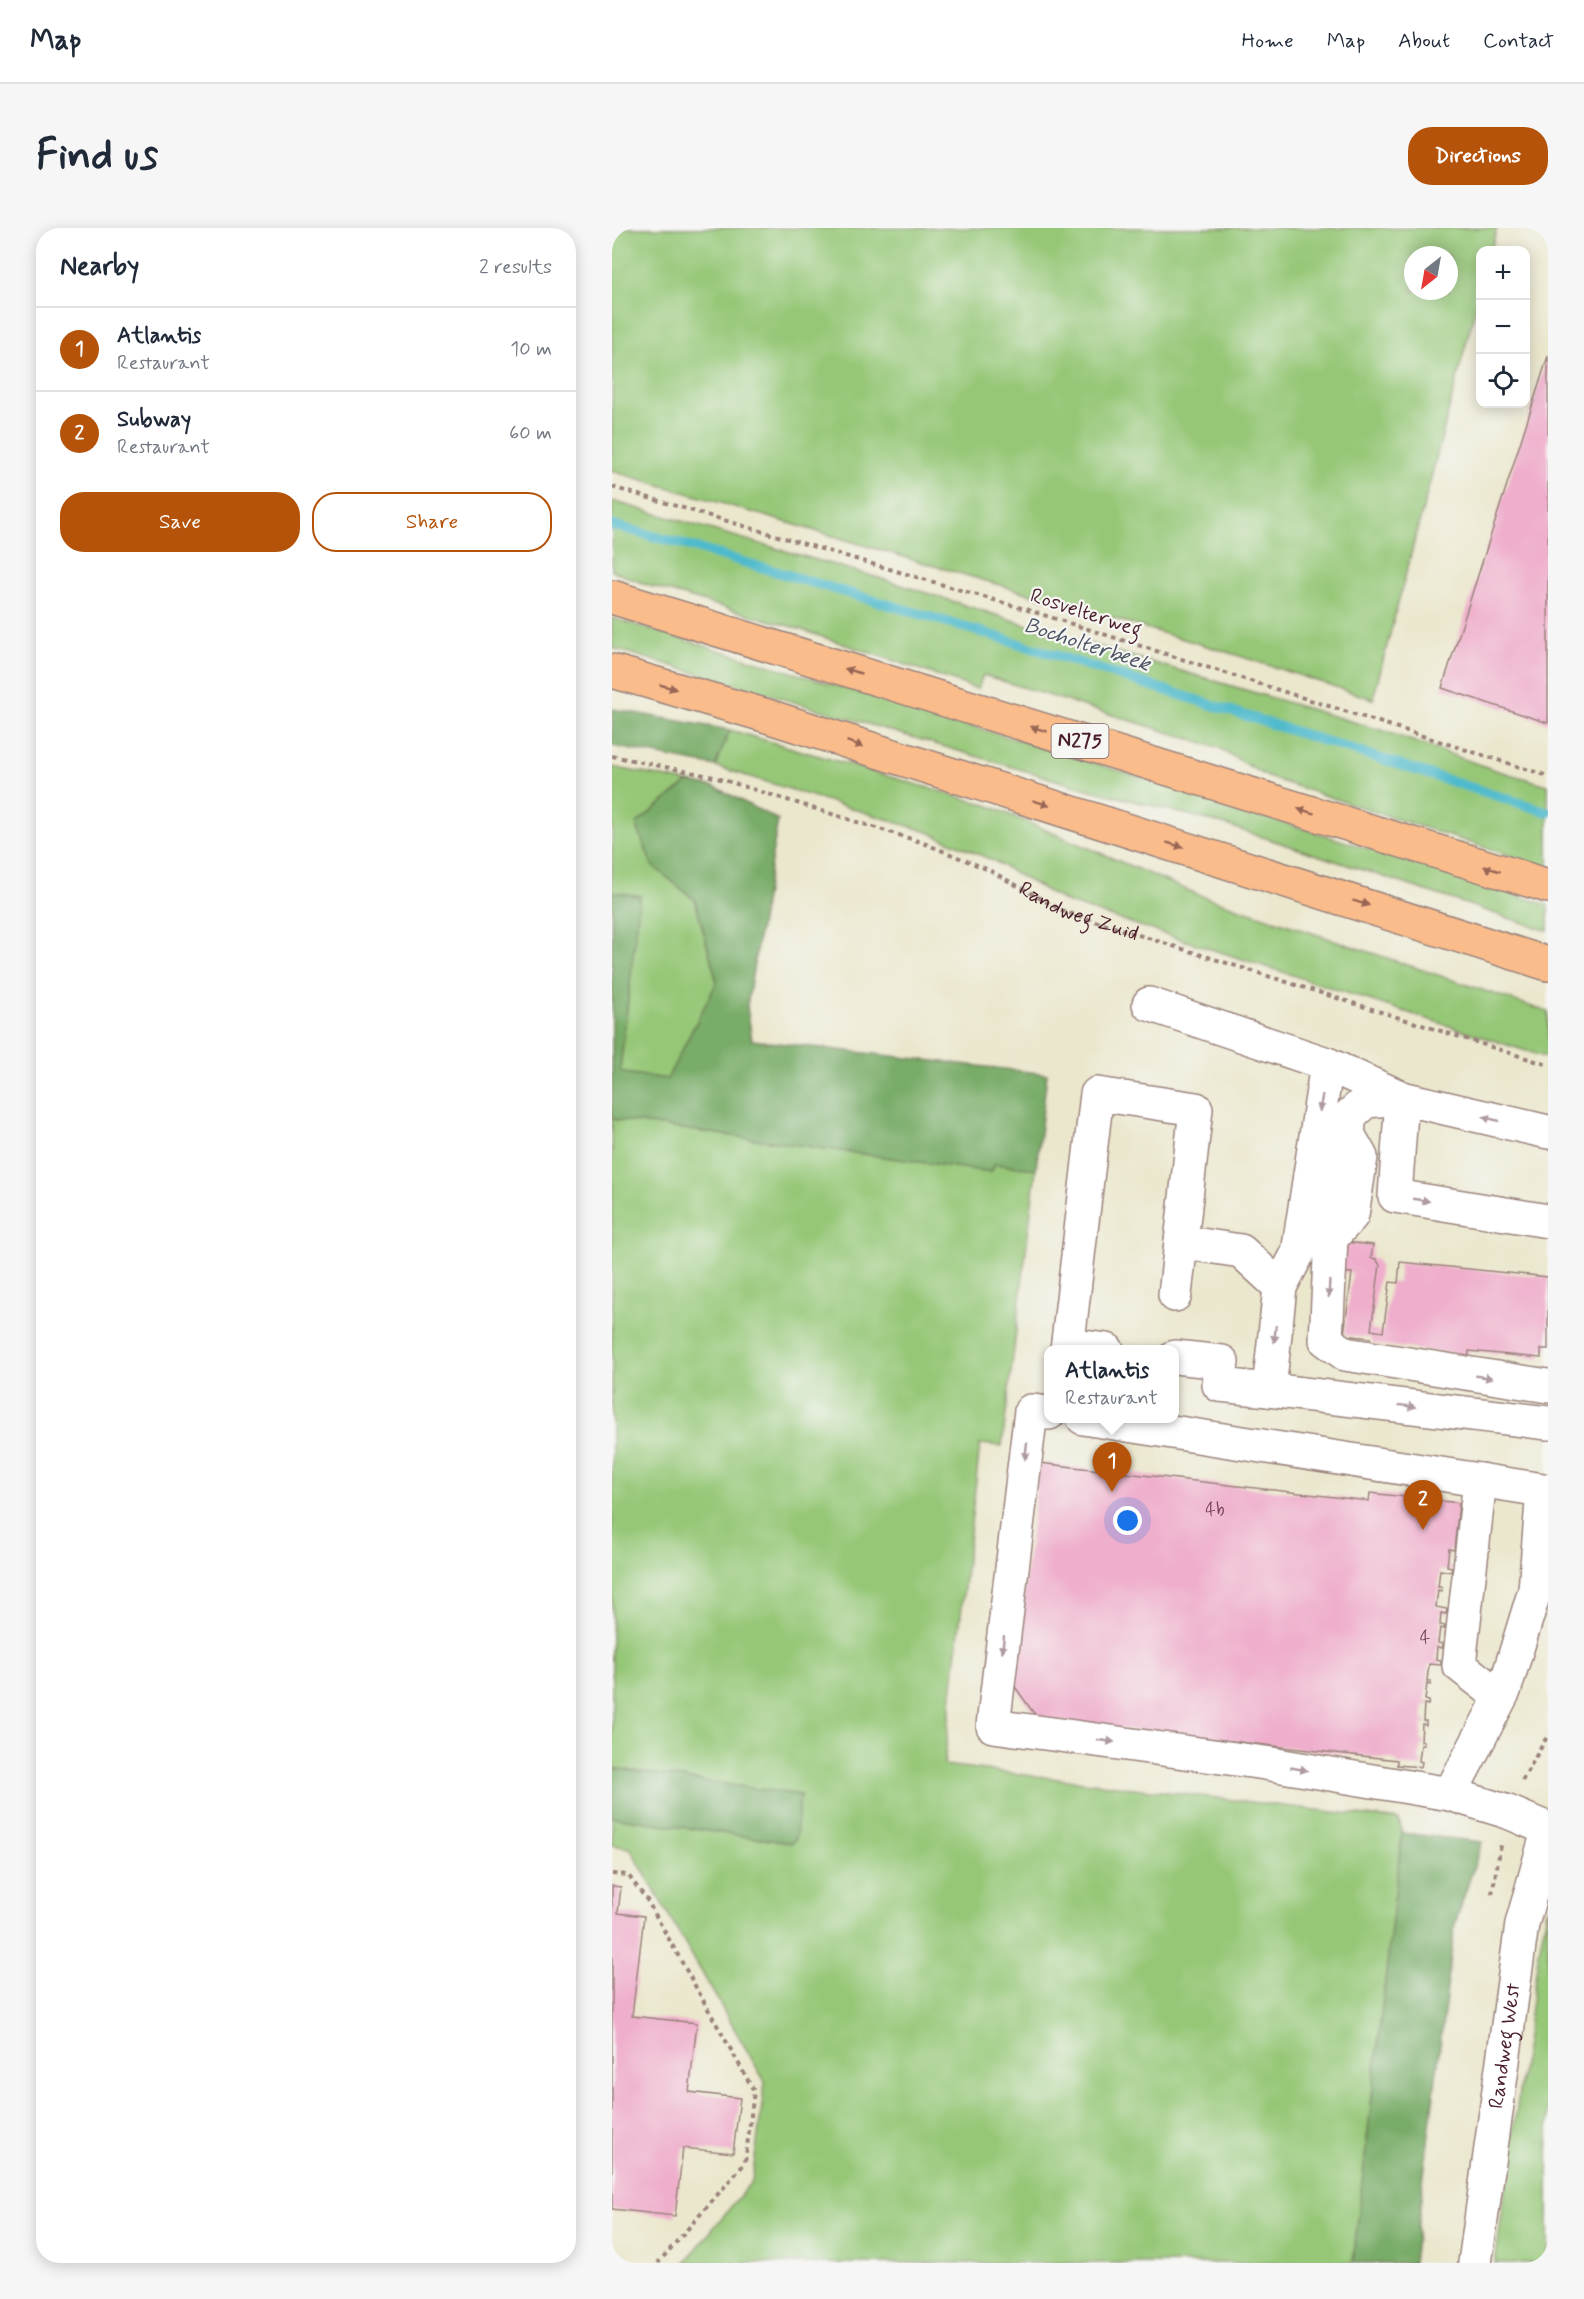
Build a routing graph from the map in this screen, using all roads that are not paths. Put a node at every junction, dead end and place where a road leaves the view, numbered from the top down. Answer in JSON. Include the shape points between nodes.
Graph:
{"nodes":[{"id":1,"x":612,"y":597,"type":"edge"},
{"id":2,"x":612,"y":671,"type":"edge"},
{"id":3,"x":1548,"y":886,"type":"edge"},
{"id":4,"x":1548,"y":964,"type":"edge"},
{"id":5,"x":1149,"y":1004,"type":"dead end"},
{"id":6,"x":1327,"y":1064,"type":"junction"},
{"id":7,"x":1402,"y":1098,"type":"junction"},
{"id":8,"x":1548,"y":1132,"type":"edge"},
{"id":9,"x":1548,"y":1221,"type":"edge"},
{"id":10,"x":1181,"y":1242,"type":"junction"},
{"id":11,"x":1280,"y":1287,"type":"junction"},
{"id":12,"x":1175,"y":1294,"type":"dead end"},
{"id":13,"x":1068,"y":1345,"type":"edge"},
{"id":14,"x":1179,"y":1357,"type":"edge"},
{"id":15,"x":1545,"y":1386,"type":"edge"},
{"id":16,"x":1269,"y":1390,"type":"junction"},
{"id":17,"x":1044,"y":1412,"type":"edge"},
{"id":18,"x":1109,"y":1423,"type":"edge"},
{"id":19,"x":1545,"y":1423,"type":"edge"},
{"id":20,"x":1480,"y":1480,"type":"junction"},
{"id":21,"x":1546,"y":1481,"type":"edge"},
{"id":22,"x":1500,"y":1697,"type":"junction"},
{"id":23,"x":1450,"y":1794,"type":"junction"},
{"id":24,"x":1548,"y":1830,"type":"edge"},
{"id":25,"x":1475,"y":2263,"type":"edge"}],
"edges":[{"from":3,"to":1,"type":"main road","number":"N275","one_way":true},
{"from":2,"to":4,"type":"main road","one_way":true,"via":[[786,722]]},
{"from":5,"to":6,"type":"street"},
{"from":6,"to":7,"type":"street"},
{"from":6,"to":11,"type":"street","one_way":true,"via":[[1298,1253]]},
{"from":8,"to":7,"type":"street","one_way":true},
{"from":7,"to":9,"type":"street","one_way":true,"via":[[1395,1196]]},
{"from":7,"to":15,"type":"street","one_way":true,"via":[[1366,1101],[1350,1115],[1348,1134],[1329,1158],[1323,1212],[1331,1238],[1326,1340],[1345,1354]]},
{"from":10,"to":11,"type":"street","via":[[1240,1251]]},
{"from":10,"to":12,"type":"street"},
{"from":10,"to":13,"type":"street","via":[[1196,1109],[1097,1094]]},
{"from":11,"to":16,"type":"street","one_way":true},
{"from":14,"to":16,"type":"street","via":[[1222,1362],[1219,1385]]},
{"from":15,"to":19,"type":"street"},
{"from":16,"to":19,"type":"street","one_way":true},
{"from":17,"to":23,"type":"street","one_way":true,"via":[[1031,1411],[993,1726],[1265,1763]]},
{"from":18,"to":20,"type":"street"},
{"from":20,"to":21,"type":"street"},
{"from":20,"to":22,"type":"street","via":[[1459,1665]]},
{"from":21,"to":22,"type":"street","via":[[1535,1590]]},
{"from":22,"to":23,"type":"street"},
{"from":23,"to":24,"type":"street","via":[[1508,1812]]},
{"from":24,"to":25,"type":"street","name":"Randweg West","via":[[1522,1924]]}]}
